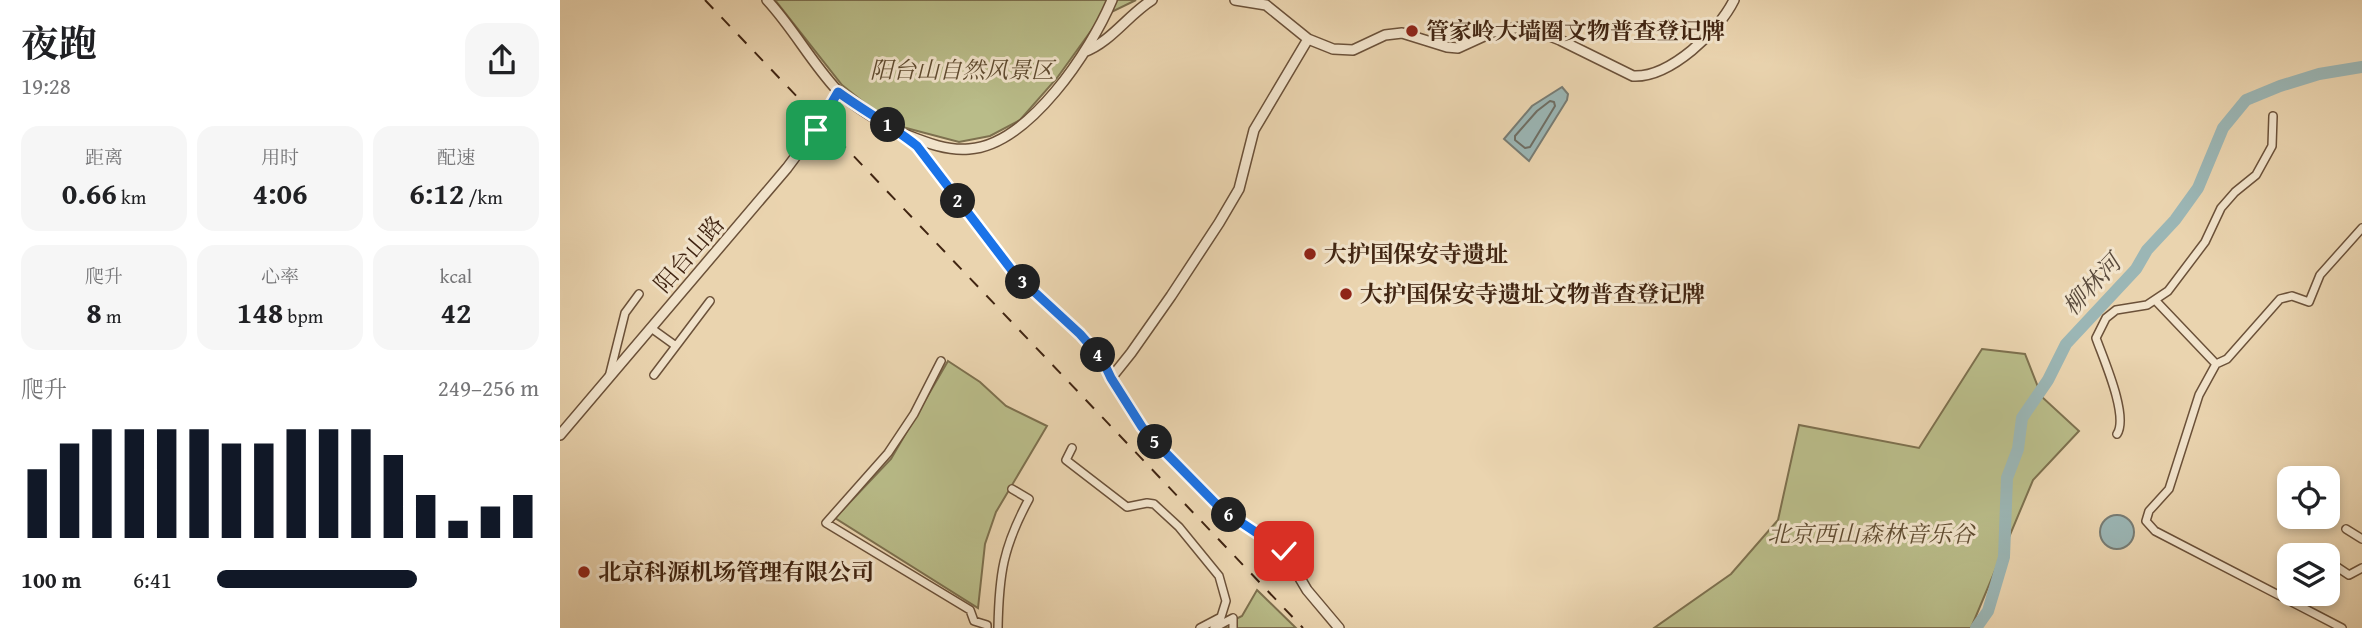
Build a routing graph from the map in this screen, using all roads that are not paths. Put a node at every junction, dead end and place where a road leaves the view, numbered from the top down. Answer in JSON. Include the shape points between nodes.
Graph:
{"nodes":[{"id":1,"x":767,"y":0,"type":"edge"},
{"id":2,"x":1112,"y":0,"type":"edge"},
{"id":3,"x":1152,"y":0,"type":"edge"},
{"id":4,"x":1235,"y":0,"type":"edge"},
{"id":5,"x":1734,"y":0,"type":"edge"},
{"id":6,"x":1308,"y":39,"type":"junction"},
{"id":7,"x":1084,"y":52,"type":"junction"},
{"id":8,"x":838,"y":92,"type":"junction"},
{"id":9,"x":2273,"y":116,"type":"dead end"},
{"id":10,"x":898,"y":131,"type":"junction"},
{"id":11,"x":944,"y":147,"type":"junction"},
{"id":12,"x":930,"y":164,"type":"junction"},
{"id":13,"x":2362,"y":228,"type":"edge"},
{"id":14,"x":639,"y":294,"type":"dead end"},
{"id":15,"x":2155,"y":300,"type":"junction"},
{"id":16,"x":709,"y":302,"type":"dead end"},
{"id":17,"x":651,"y":328,"type":"junction"},
{"id":18,"x":676,"y":346,"type":"junction"},
{"id":19,"x":941,"y":361,"type":"dead end"},
{"id":20,"x":2216,"y":364,"type":"junction"},
{"id":21,"x":654,"y":375,"type":"dead end"},
{"id":22,"x":609,"y":378,"type":"junction"},
{"id":23,"x":1111,"y":378,"type":"junction"},
{"id":24,"x":2117,"y":434,"type":"dead end"},
{"id":25,"x":560,"y":435,"type":"edge"},
{"id":26,"x":1072,"y":448,"type":"dead end"},
{"id":27,"x":1012,"y":489,"type":"dead end"},
{"id":28,"x":2346,"y":529,"type":"dead end"},
{"id":29,"x":2362,"y":538,"type":"edge"},
{"id":30,"x":2362,"y":568,"type":"edge"},
{"id":31,"x":2340,"y":569,"type":"edge"},
{"id":32,"x":987,"y":628,"type":"edge"},
{"id":33,"x":998,"y":628,"type":"edge"},
{"id":34,"x":1200,"y":628,"type":"edge"},
{"id":35,"x":1214,"y":628,"type":"edge"},
{"id":36,"x":1233,"y":628,"type":"edge"},
{"id":37,"x":1339,"y":628,"type":"edge"},
{"id":38,"x":2342,"y":628,"type":"edge"}],
"edges":[{"from":1,"to":8,"type":"street"},
{"from":2,"to":7,"type":"street"},
{"from":3,"to":7,"type":"street"},
{"from":4,"to":6,"type":"street","via":[[1266,5]]},
{"from":5,"to":6,"type":"street","via":[[1720,22],[1679,60],[1643,77],[1520,27],[1493,32],[1458,48],[1402,33],[1385,35],[1353,50],[1333,49]]},
{"from":6,"to":23,"type":"street","via":[[1254,130],[1238,189],[1219,223]]},
{"from":7,"to":11,"type":"street","via":[[1046,103],[1015,131],[972,149]]},
{"from":8,"to":10,"type":"street"},
{"from":8,"to":17,"type":"street","name":"阳台山路","via":[[787,168]]},
{"from":9,"to":15,"type":"street","via":[[2272,146],[2256,175],[2221,208],[2205,242],[2168,291]]},
{"from":10,"to":11,"type":"street"},
{"from":10,"to":12,"type":"street"},
{"from":11,"to":12,"type":"street","via":[[932,156]]},
{"from":12,"to":23,"type":"street","via":[[1014,273],[1093,348]]},
{"from":13,"to":20,"type":"street","via":[[2320,275],[2309,302],[2292,296],[2280,299],[2227,359]]},
{"from":14,"to":22,"type":"street","via":[[625,313]]},
{"from":15,"to":20,"type":"street"},
{"from":15,"to":24,"type":"street","via":[[2116,310],[2096,338],[2120,415]]},
{"from":16,"to":18,"type":"street"},
{"from":17,"to":18,"type":"street"},
{"from":17,"to":22,"type":"street","name":"阳台山路"},
{"from":18,"to":21,"type":"street"},
{"from":19,"to":32,"type":"street","via":[[888,453],[826,523],[970,610],[974,621]]},
{"from":20,"to":38,"type":"street","via":[[2199,395],[2169,489],[2146,521],[2155,531]]},
{"from":22,"to":25,"type":"street","name":"阳台山路"},
{"from":23,"to":37,"type":"street","via":[[1142,427],[1221,509],[1284,551],[1307,590]]},
{"from":26,"to":34,"type":"street","via":[[1066,460],[1127,507],[1154,504],[1180,527],[1219,576],[1226,601],[1221,617]]},
{"from":27,"to":33,"type":"street","via":[[1030,499],[1003,560]]},
{"from":28,"to":29,"type":"street"},
{"from":30,"to":31,"type":"street","via":[[2349,575]]},
{"from":35,"to":36,"type":"street","via":[[1233,618]]}]}
